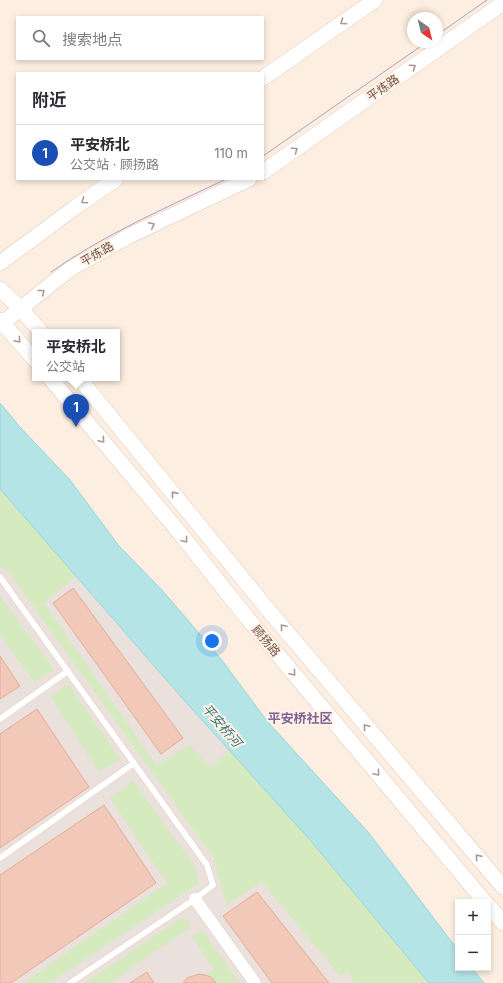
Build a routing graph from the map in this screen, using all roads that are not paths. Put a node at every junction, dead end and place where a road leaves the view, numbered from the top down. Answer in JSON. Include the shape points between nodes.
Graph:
{"nodes":[{"id":1,"x":375,"y":0,"type":"edge"},
{"id":2,"x":503,"y":3,"type":"edge"},
{"id":3,"x":264,"y":77,"type":"edge"},
{"id":4,"x":264,"y":171,"type":"edge"},
{"id":5,"x":115,"y":180,"type":"edge"},
{"id":6,"x":247,"y":180,"type":"edge"},
{"id":7,"x":0,"y":263,"type":"edge"},
{"id":8,"x":0,"y":289,"type":"edge"},
{"id":9,"x":21,"y":309,"type":"junction"},
{"id":10,"x":1,"y":323,"type":"edge"},
{"id":11,"x":38,"y":329,"type":"edge"},
{"id":12,"x":32,"y":357,"type":"edge"},
{"id":13,"x":53,"y":381,"type":"edge"},
{"id":14,"x":81,"y":381,"type":"edge"},
{"id":15,"x":0,"y":577,"type":"edge"},
{"id":16,"x":68,"y":671,"type":"junction"},
{"id":17,"x":0,"y":719,"type":"edge"},
{"id":18,"x":134,"y":763,"type":"junction"},
{"id":19,"x":0,"y":858,"type":"edge"},
{"id":20,"x":503,"y":887,"type":"edge"},
{"id":21,"x":195,"y":899,"type":"junction"},
{"id":22,"x":482,"y":899,"type":"edge"},
{"id":23,"x":491,"y":909,"type":"edge"},
{"id":24,"x":503,"y":923,"type":"edge"},
{"id":25,"x":70,"y":983,"type":"edge"},
{"id":26,"x":255,"y":983,"type":"edge"}],
"edges":[{"from":1,"to":3,"type":"street","one_way":true},
{"from":4,"to":2,"type":"street","name":"平炼路","one_way":true},
{"from":5,"to":7,"type":"street","one_way":true},
{"from":9,"to":6,"type":"street","name":"平炼路","one_way":true,"via":[[70,269],[131,235]]},
{"from":8,"to":9,"type":"street"},
{"from":9,"to":10,"type":"street","name":"平炼路"},
{"from":9,"to":11,"type":"street"},
{"from":10,"to":12,"type":"street","one_way":true},
{"from":13,"to":22,"type":"street","name":"顾扬路","one_way":true},
{"from":20,"to":14,"type":"street","name":"顾扬路","one_way":true,"via":[[270,612]]},
{"from":15,"to":16,"type":"lane"},
{"from":16,"to":17,"type":"lane"},
{"from":16,"to":18,"type":"lane"},
{"from":18,"to":19,"type":"lane"},
{"from":18,"to":21,"type":"lane","via":[[207,865],[213,885]]},
{"from":21,"to":25,"type":"lane"},
{"from":21,"to":26,"type":"street"},
{"from":23,"to":24,"type":"street"}]}
